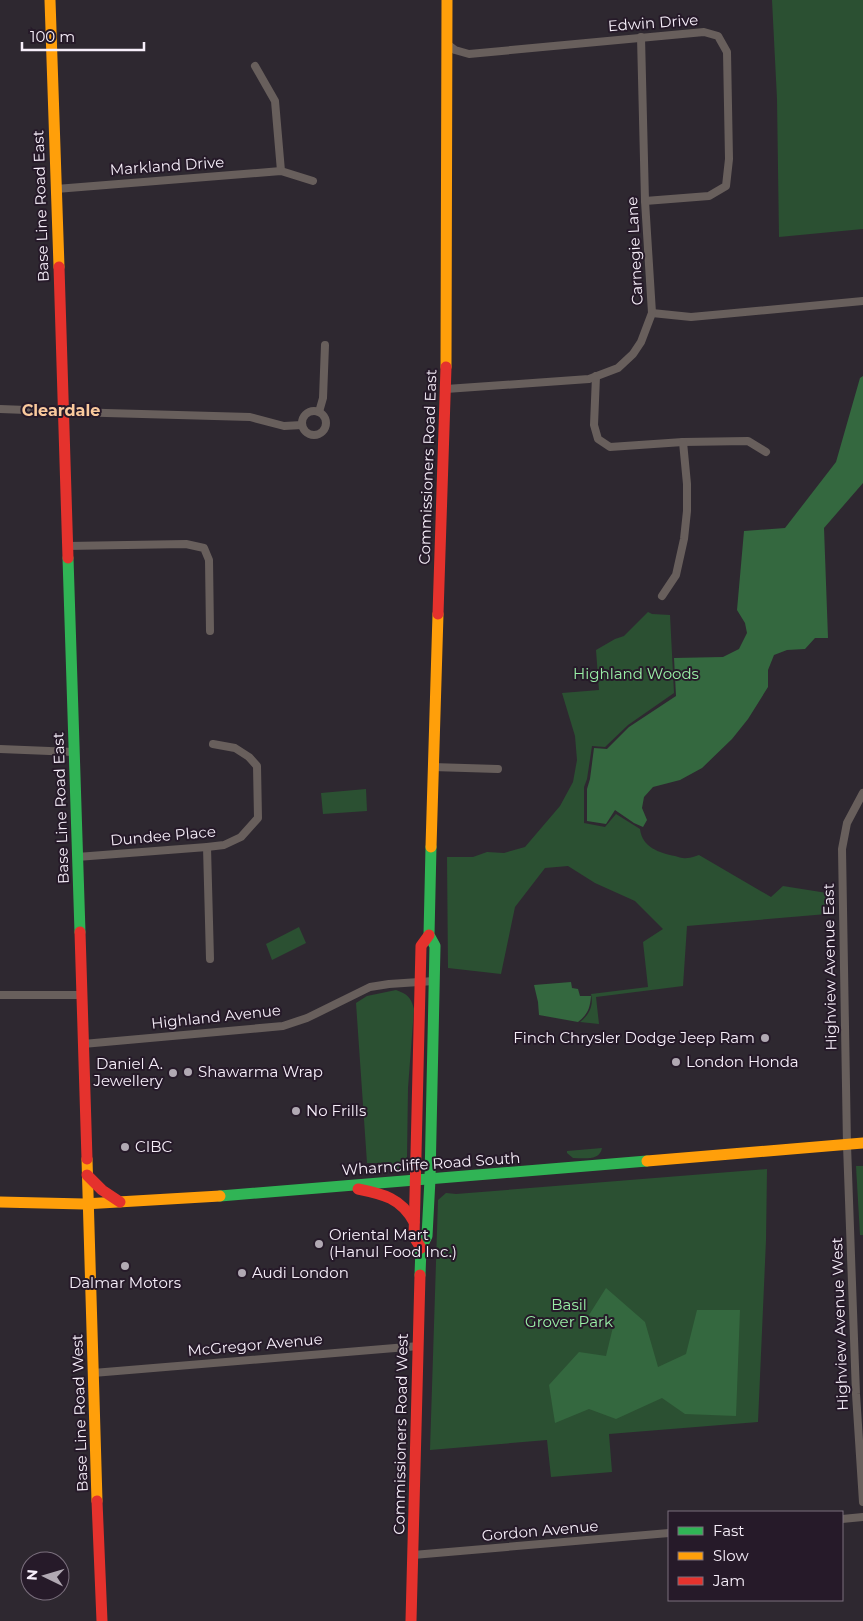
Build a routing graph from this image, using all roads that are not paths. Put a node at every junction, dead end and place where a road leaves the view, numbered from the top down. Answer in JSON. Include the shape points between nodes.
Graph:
{"nodes":[{"id":1,"x":50,"y":0,"type":"edge"},
{"id":2,"x":447,"y":0,"type":"edge"},
{"id":3,"x":640,"y":37,"type":"junction"},
{"id":4,"x":447,"y":44,"type":"junction"},
{"id":5,"x":256,"y":66,"type":"dead end"},
{"id":6,"x":280,"y":171,"type":"junction"},
{"id":7,"x":313,"y":181,"type":"dead end"},
{"id":8,"x":56,"y":189,"type":"junction"},
{"id":9,"x":645,"y":201,"type":"junction"},
{"id":10,"x":863,"y":301,"type":"edge"},
{"id":11,"x":652,"y":313,"type":"junction"},
{"id":12,"x":325,"y":345,"type":"dead end"},
{"id":13,"x":596,"y":376,"type":"junction"},
{"id":14,"x":446,"y":389,"type":"junction"},
{"id":15,"x":0,"y":408,"type":"edge"},
{"id":16,"x":63,"y":412,"type":"junction"},
{"id":17,"x":318,"y":412,"type":"junction"},
{"id":18,"x":302,"y":425,"type":"junction"},
{"id":19,"x":683,"y":442,"type":"junction"},
{"id":20,"x":766,"y":452,"type":"dead end"},
{"id":21,"x":67,"y":546,"type":"junction"},
{"id":22,"x":662,"y":596,"type":"dead end"},
{"id":23,"x":210,"y":631,"type":"dead end"},
{"id":24,"x":213,"y":744,"type":"dead end"},
{"id":25,"x":0,"y":749,"type":"edge"},
{"id":26,"x":74,"y":752,"type":"junction"},
{"id":27,"x":432,"y":767,"type":"junction"},
{"id":28,"x":498,"y":769,"type":"dead end"},
{"id":29,"x":863,"y":793,"type":"edge"},
{"id":30,"x":207,"y":847,"type":"junction"},
{"id":31,"x":77,"y":857,"type":"junction"},
{"id":32,"x":429,"y":935,"type":"junction"},
{"id":33,"x":210,"y":959,"type":"dead end"},
{"id":34,"x":434,"y":981,"type":"junction"},
{"id":35,"x":420,"y":982,"type":"junction"},
{"id":36,"x":0,"y":995,"type":"edge"},
{"id":37,"x":82,"y":995,"type":"junction"},
{"id":38,"x":83,"y":1044,"type":"junction"},
{"id":39,"x":863,"y":1143,"type":"edge"},
{"id":40,"x":847,"y":1144,"type":"junction"},
{"id":41,"x":88,"y":1175,"type":"junction"},
{"id":42,"x":430,"y":1179,"type":"junction"},
{"id":43,"x":414,"y":1180,"type":"junction"},
{"id":44,"x":346,"y":1186,"type":"junction"},
{"id":45,"x":0,"y":1202,"type":"edge"},
{"id":46,"x":120,"y":1202,"type":"junction"},
{"id":47,"x":88,"y":1204,"type":"junction"},
{"id":48,"x":414,"y":1223,"type":"junction"},
{"id":49,"x":421,"y":1248,"type":"junction"},
{"id":50,"x":419,"y":1346,"type":"junction"},
{"id":51,"x":93,"y":1373,"type":"junction"},
{"id":52,"x":863,"y":1502,"type":"edge"},
{"id":53,"x":863,"y":1517,"type":"edge"},
{"id":54,"x":843,"y":1519,"type":"edge"},
{"id":55,"x":668,"y":1533,"type":"edge"},
{"id":56,"x":413,"y":1555,"type":"junction"},
{"id":57,"x":102,"y":1621,"type":"edge"},
{"id":58,"x":410,"y":1621,"type":"edge"}],
"edges":[{"from":1,"to":8,"type":"main road","name":"Base Line Road East"},
{"from":2,"to":4,"type":"main road","name":"Commissioners Road East"},
{"from":3,"to":4,"type":"street","name":"Edwin Drive","via":[[469,54]]},
{"from":3,"to":9,"type":"street","name":"Carnegie Lane"},
{"from":3,"to":9,"type":"street","name":"Edwin Drive","via":[[704,32],[718,36],[727,52],[729,100],[726,186],[709,196]]},
{"from":4,"to":14,"type":"main road","name":"Commissioners Road East"},
{"from":5,"to":6,"type":"street","via":[[275,101]]},
{"from":6,"to":7,"type":"street","name":"Markland Drive"},
{"from":6,"to":8,"type":"street","name":"Markland Drive"},
{"from":8,"to":16,"type":"main road","name":"Base Line Road East"},
{"from":9,"to":11,"type":"street","name":"Carnegie Lane"},
{"from":10,"to":11,"type":"street","via":[[691,317]]},
{"from":11,"to":13,"type":"street","name":"Carnegie Lane","via":[[633,354],[618,368]]},
{"from":12,"to":17,"type":"street","via":[[323,398]]},
{"from":13,"to":14,"type":"street","name":"Carnegie Lane"},
{"from":13,"to":19,"type":"street","via":[[594,425],[598,438],[604,443],[610,447]]},
{"from":14,"to":27,"type":"main road","name":"Commissioners Road East"},
{"from":15,"to":16,"type":"street"},
{"from":16,"to":18,"type":"street","via":[[250,417],[284,426]]},
{"from":16,"to":21,"type":"main road","name":"Base Line Road East"},
{"from":17,"to":18,"type":"street","via":[[306,414]]},
{"from":17,"to":18,"type":"street","via":[[326,422],[321,433],[309,435]]},
{"from":19,"to":20,"type":"street","via":[[748,441]]},
{"from":19,"to":22,"type":"street","via":[[687,484],[684,539],[676,576]]},
{"from":21,"to":23,"type":"street","via":[[186,544],[204,548],[209,560]]},
{"from":21,"to":26,"type":"main road","name":"Base Line Road East"},
{"from":24,"to":30,"type":"street","name":"Dundee Place","via":[[235,748],[257,766],[258,818],[241,838]]},
{"from":25,"to":26,"type":"street"},
{"from":26,"to":31,"type":"main road","name":"Base Line Road East"},
{"from":27,"to":28,"type":"street"},
{"from":27,"to":32,"type":"main road","name":"Commissioners Road East"},
{"from":29,"to":40,"type":"street","name":"Highview Avenue East","via":[[847,823],[842,850]]},
{"from":30,"to":31,"type":"street","name":"Dundee Place"},
{"from":30,"to":33,"type":"street"},
{"from":31,"to":37,"type":"main road","name":"Base Line Road East"},
{"from":32,"to":34,"type":"main road","name":"Commissioners Road East","via":[[435,946]]},
{"from":32,"to":35,"type":"main road","name":"Commissioners Road East","via":[[421,946]]},
{"from":34,"to":35,"type":"street","name":"Highland Avenue"},
{"from":34,"to":42,"type":"main road","name":"Commissioners Road East"},
{"from":35,"to":38,"type":"street","name":"Highland Avenue","via":[[370,987],[307,1018],[283,1026]]},
{"from":35,"to":43,"type":"main road","name":"Commissioners Road East"},
{"from":36,"to":37,"type":"street"},
{"from":37,"to":38,"type":"main road","name":"Base Line Road East"},
{"from":38,"to":41,"type":"main road","name":"Base Line Road East"},
{"from":39,"to":40,"type":"main road","name":"Wharncliffe Road South"},
{"from":40,"to":42,"type":"main road","name":"Wharncliffe Road South"},
{"from":40,"to":52,"type":"street","name":"Highview Avenue West"},
{"from":41,"to":46,"type":"main road"},
{"from":41,"to":47,"type":"main road","name":"Base Line Road East"},
{"from":42,"to":43,"type":"main road","name":"Wharncliffe Road South"},
{"from":42,"to":49,"type":"main road","name":"Commissioners Road West","via":[[427,1236]]},
{"from":43,"to":44,"type":"main road","name":"Wharncliffe Road South"},
{"from":43,"to":48,"type":"main road","name":"Commissioners Road West"},
{"from":44,"to":46,"type":"main road","name":"Wharncliffe Road South"},
{"from":44,"to":48,"type":"main road","via":[[392,1197],[404,1207]]},
{"from":45,"to":47,"type":"main road","name":"Wharncliffe Road South"},
{"from":46,"to":47,"type":"main road","name":"Wharncliffe Road South"},
{"from":47,"to":51,"type":"main road","name":"Base Line Road West"},
{"from":48,"to":49,"type":"main road","name":"Commissioners Road West","via":[[414,1237]]},
{"from":49,"to":50,"type":"main road","name":"Commissioners Road West"},
{"from":50,"to":51,"type":"street","name":"McGregor Avenue"},
{"from":50,"to":56,"type":"main road","name":"Commissioners Road West"},
{"from":51,"to":57,"type":"main road","name":"Base Line Road West"},
{"from":53,"to":54,"type":"street"},
{"from":55,"to":56,"type":"street","name":"Gordon Avenue"},
{"from":56,"to":58,"type":"main road","name":"Commissioners Road West"}]}
